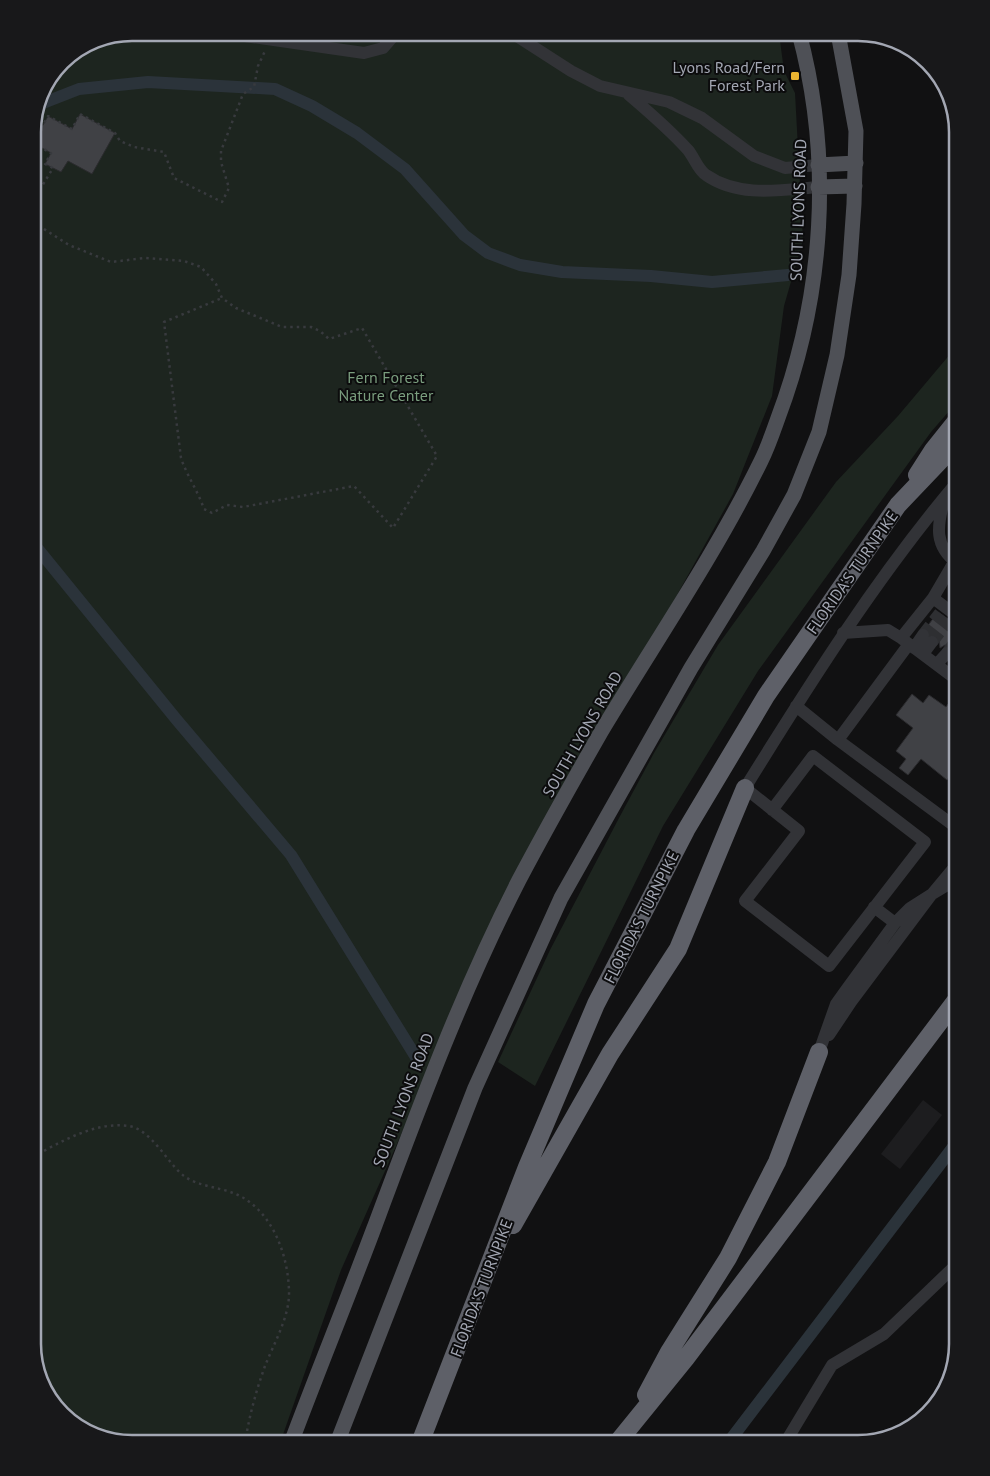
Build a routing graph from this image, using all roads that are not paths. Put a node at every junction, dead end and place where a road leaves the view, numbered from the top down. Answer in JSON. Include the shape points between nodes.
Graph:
{"nodes":[{"id":1,"x":284,"y":41,"type":"edge"},
{"id":2,"x":389,"y":41,"type":"edge"},
{"id":3,"x":524,"y":41,"type":"edge"},
{"id":4,"x":801,"y":41,"type":"edge"},
{"id":5,"x":840,"y":41,"type":"edge"},
{"id":6,"x":627,"y":94,"type":"junction"},
{"id":7,"x":856,"y":162,"type":"junction"},
{"id":8,"x":818,"y":164,"type":"junction"},
{"id":9,"x":818,"y":186,"type":"junction"},
{"id":10,"x":855,"y":186,"type":"junction"},
{"id":11,"x":949,"y":431,"type":"edge"},
{"id":12,"x":949,"y":452,"type":"edge"},
{"id":13,"x":949,"y":492,"type":"edge"},
{"id":14,"x":945,"y":496,"type":"junction"},
{"id":15,"x":898,"y":505,"type":"junction"},
{"id":16,"x":949,"y":552,"type":"edge"},
{"id":17,"x":949,"y":572,"type":"edge"},
{"id":18,"x":933,"y":598,"type":"junction"},
{"id":19,"x":949,"y":614,"type":"edge"},
{"id":20,"x":843,"y":633,"type":"junction"},
{"id":21,"x":928,"y":639,"type":"tunnel mouth"},
{"id":22,"x":912,"y":646,"type":"junction"},
{"id":23,"x":946,"y":653,"type":"tunnel mouth"},
{"id":24,"x":937,"y":664,"type":"junction"},
{"id":25,"x":949,"y":671,"type":"edge"},
{"id":26,"x":796,"y":706,"type":"junction"},
{"id":27,"x":838,"y":740,"type":"junction"},
{"id":28,"x":745,"y":788,"type":"junction"},
{"id":29,"x":772,"y":810,"type":"junction"},
{"id":30,"x":949,"y":821,"type":"edge"},
{"id":31,"x":949,"y":874,"type":"edge"},
{"id":32,"x":949,"y":884,"type":"edge"},
{"id":33,"x":932,"y":894,"type":"junction"},
{"id":34,"x":874,"y":907,"type":"junction"},
{"id":35,"x":895,"y":923,"type":"junction"},
{"id":36,"x":949,"y":1011,"type":"edge"},
{"id":37,"x":819,"y":1052,"type":"junction"},
{"id":38,"x":497,"y":1244,"type":"junction"},
{"id":39,"x":949,"y":1273,"type":"edge"},
{"id":40,"x":628,"y":1428,"type":"junction"},
{"id":41,"x":295,"y":1435,"type":"edge"},
{"id":42,"x":340,"y":1435,"type":"edge"},
{"id":43,"x":423,"y":1435,"type":"edge"},
{"id":44,"x":623,"y":1435,"type":"edge"},
{"id":45,"x":790,"y":1435,"type":"edge"}],
"edges":[{"from":1,"to":2,"type":"street","via":[[364,53],[383,48]]},
{"from":3,"to":6,"type":"street","via":[[600,86]]},
{"from":4,"to":8,"type":"main road","name":"SOUTH LYONS ROAD","via":[[818,132]]},
{"from":5,"to":7,"type":"main road","via":[[856,131]]},
{"from":6,"to":8,"type":"street","via":[[669,102],[702,118],[754,156],[785,168]]},
{"from":6,"to":9,"type":"street","via":[[688,150],[705,174],[738,189],[772,192]]},
{"from":7,"to":8,"type":"main road"},
{"from":7,"to":10,"type":"main road"},
{"from":8,"to":9,"type":"main road","name":"SOUTH LYONS ROAD"},
{"from":9,"to":10,"type":"main road"},
{"from":9,"to":41,"type":"main road","name":"SOUTH LYONS ROAD","via":[[812,295],[804,336],[763,458],[701,571],[600,734],[519,881],[473,976],[417,1107]]},
{"from":10,"to":42,"type":"main road","via":[[849,275],[837,355],[819,432],[794,495],[691,668],[561,898],[475,1088]]},
{"from":11,"to":15,"type":"highway"},
{"from":12,"to":15,"type":"highway","name":"FLORIDA'S TURNPIKE"},
{"from":13,"to":14,"type":"street"},
{"from":14,"to":16,"type":"street","via":[[937,528],[939,540]]},
{"from":14,"to":20,"type":"street"},
{"from":15,"to":38,"type":"highway","name":"FLORIDA'S TURNPIKE","via":[[766,696],[686,830],[596,1004]]},
{"from":17,"to":18,"type":"street"},
{"from":18,"to":19,"type":"street"},
{"from":18,"to":22,"type":"street"},
{"from":20,"to":22,"type":"street","via":[[888,630]]},
{"from":20,"to":26,"type":"street"},
{"from":21,"to":22,"type":"street"},
{"from":22,"to":24,"type":"street"},
{"from":22,"to":27,"type":"street"},
{"from":23,"to":24,"type":"street"},
{"from":24,"to":25,"type":"street"},
{"from":26,"to":27,"type":"street"},
{"from":26,"to":28,"type":"street"},
{"from":27,"to":30,"type":"street"},
{"from":28,"to":29,"type":"street"},
{"from":28,"to":38,"type":"highway","via":[[678,949],[605,1063],[517,1220]]},
{"from":29,"to":34,"type":"street","via":[[813,756],[925,842]]},
{"from":29,"to":34,"type":"street","via":[[799,831],[745,901],[829,966]]},
{"from":31,"to":33,"type":"street"},
{"from":32,"to":33,"type":"street"},
{"from":33,"to":35,"type":"street","via":[[910,908]]},
{"from":33,"to":37,"type":"street","via":[[851,1002]]},
{"from":34,"to":35,"type":"street"},
{"from":35,"to":37,"type":"street","via":[[836,1004]]},
{"from":36,"to":40,"type":"highway","via":[[686,1358]]},
{"from":37,"to":40,"type":"highway","via":[[777,1162],[728,1258],[669,1352]]},
{"from":38,"to":43,"type":"highway","name":"FLORIDA'S TURNPIKE"},
{"from":39,"to":45,"type":"street","via":[[884,1334],[832,1365]]},
{"from":40,"to":44,"type":"highway"}]}
